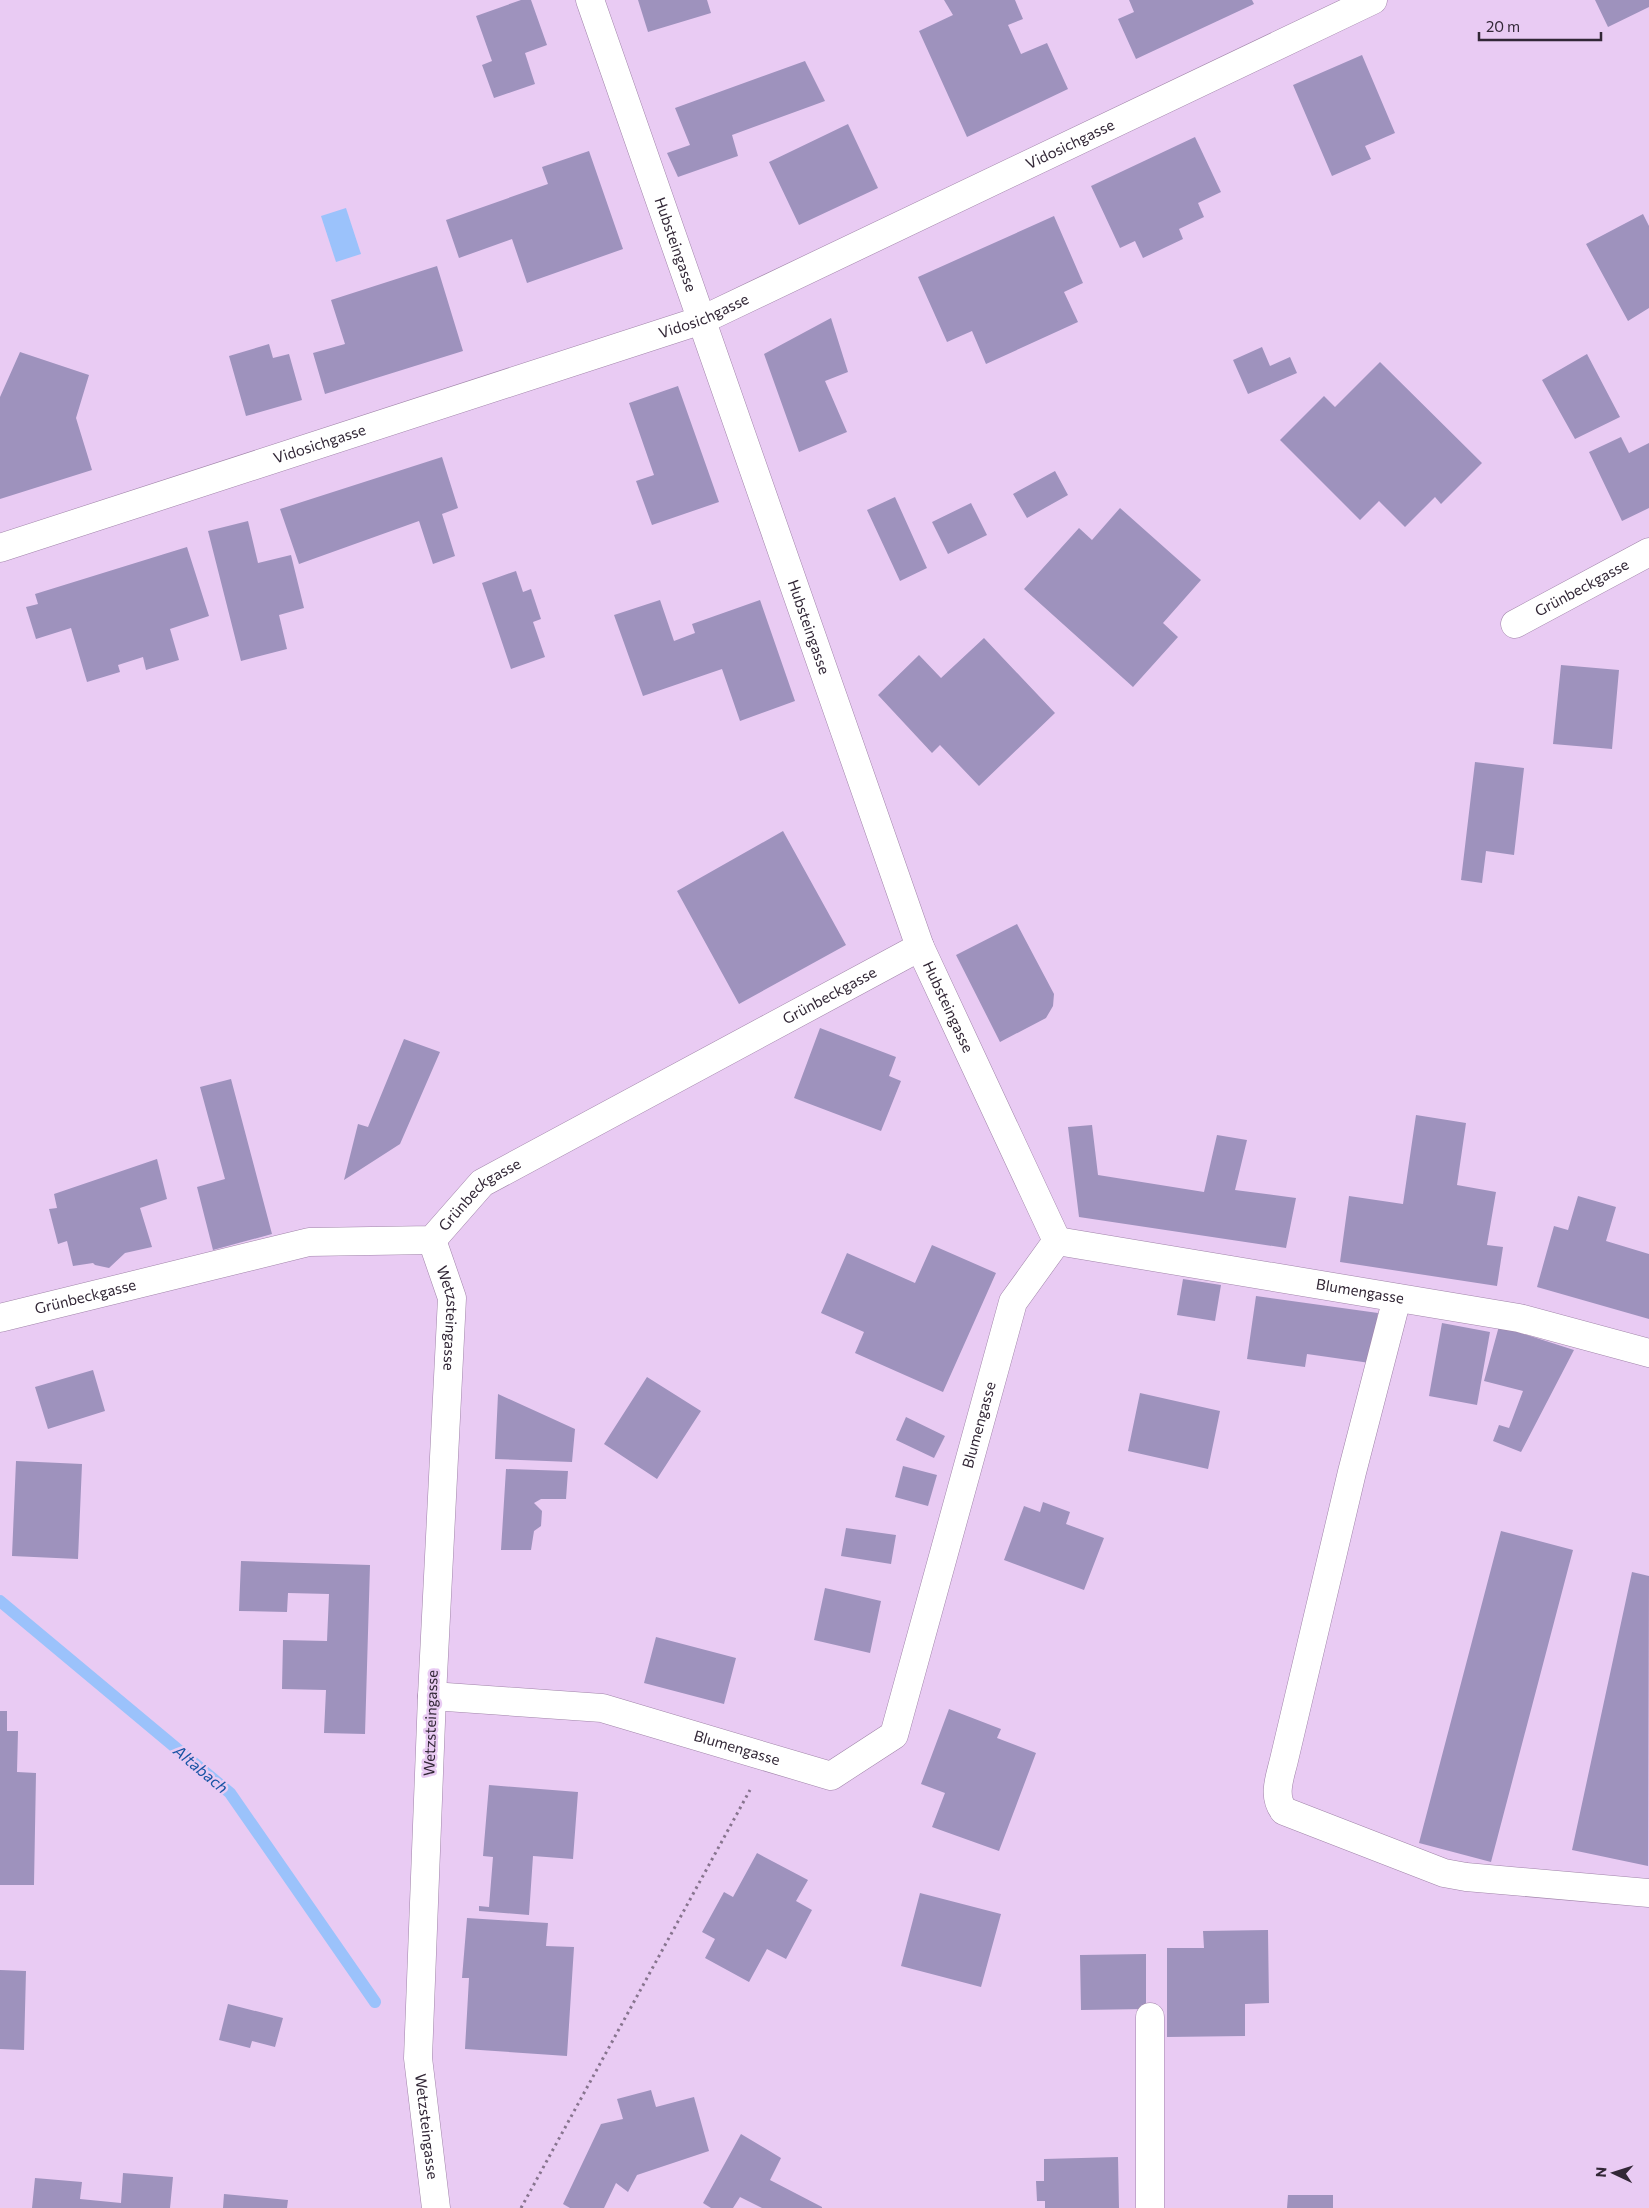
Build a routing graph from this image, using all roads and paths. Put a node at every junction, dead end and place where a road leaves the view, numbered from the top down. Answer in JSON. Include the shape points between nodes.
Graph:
{"nodes":[{"id":1,"x":590,"y":0,"type":"edge"},
{"id":2,"x":1373,"y":0,"type":"edge"},
{"id":3,"x":702,"y":320,"type":"junction"},
{"id":4,"x":0,"y":548,"type":"edge"},
{"id":5,"x":1649,"y":552,"type":"edge"},
{"id":6,"x":1515,"y":624,"type":"dead end"},
{"id":7,"x":920,"y":947,"type":"junction"},
{"id":8,"x":432,"y":1240,"type":"junction"},
{"id":9,"x":1058,"y":1241,"type":"junction"},
{"id":10,"x":1397,"y":1298,"type":"junction"},
{"id":11,"x":0,"y":1318,"type":"edge"},
{"id":12,"x":1649,"y":1353,"type":"edge"},
{"id":13,"x":432,"y":1696,"type":"junction"},
{"id":14,"x":768,"y":1757,"type":"junction"},
{"id":15,"x":1649,"y":1893,"type":"edge"},
{"id":16,"x":1150,"y":2017,"type":"dead end"},
{"id":17,"x":436,"y":2208,"type":"edge"},
{"id":18,"x":521,"y":2208,"type":"edge"},
{"id":19,"x":1150,"y":2208,"type":"edge"}],
"edges":[{"from":1,"to":3,"type":"street","name":"Hubsteingasse"},
{"from":2,"to":3,"type":"street","name":"Vidosichgasse"},
{"from":3,"to":4,"type":"street","name":"Vidosichgasse"},
{"from":3,"to":7,"type":"street","name":"Hubsteingasse"},
{"from":5,"to":6,"type":"street","name":"Grünbeckgasse"},
{"from":7,"to":8,"type":"street","name":"Grünbeckgasse","via":[[482,1183]]},
{"from":7,"to":9,"type":"street","name":"Hubsteingasse"},
{"from":8,"to":11,"type":"street","name":"Grünbeckgasse","via":[[309,1242]]},
{"from":8,"to":13,"type":"street","name":"Wetzsteingasse","via":[[452,1298]]},
{"from":9,"to":10,"type":"street","name":"Blumengasse"},
{"from":9,"to":14,"type":"street","name":"Blumengasse","via":[[1013,1302],[894,1736],[831,1776]]},
{"from":10,"to":12,"type":"street","name":"Blumengasse","via":[[1519,1318]]},
{"from":10,"to":15,"type":"street","via":[[1349,1482],[1284,1760],[1277,1792],[1278,1805],[1284,1811],[1444,1873]]},
{"from":13,"to":14,"type":"street","name":"Blumengasse","via":[[602,1708]]},
{"from":13,"to":17,"type":"street","name":"Wetzsteingasse","via":[[418,2058]]},
{"from":14,"to":18,"type":"path"},
{"from":16,"to":19,"type":"street"}]}
